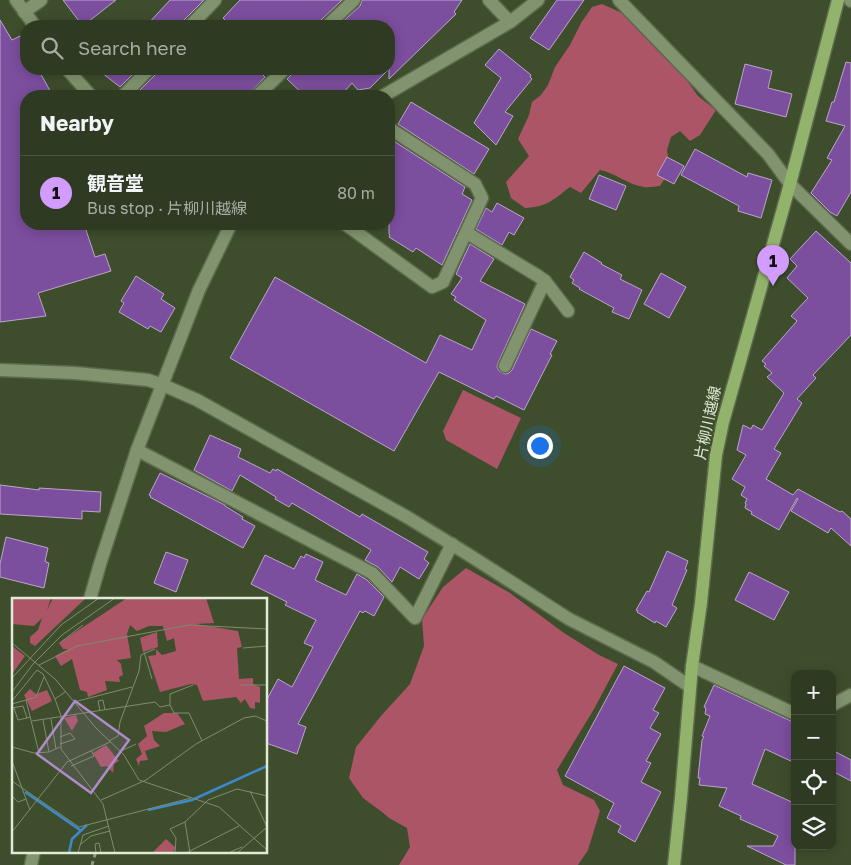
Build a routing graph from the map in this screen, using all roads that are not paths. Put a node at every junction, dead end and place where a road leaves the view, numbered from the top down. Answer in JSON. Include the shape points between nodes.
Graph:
{"nodes":[{"id":1,"x":16,"y":0,"type":"edge"},
{"id":2,"x":41,"y":0,"type":"edge"},
{"id":3,"x":216,"y":0,"type":"edge"},
{"id":4,"x":354,"y":0,"type":"edge"},
{"id":5,"x":489,"y":0,"type":"edge"},
{"id":6,"x":538,"y":0,"type":"edge"},
{"id":7,"x":619,"y":0,"type":"edge"},
{"id":8,"x":838,"y":0,"type":"edge"},
{"id":9,"x":24,"y":12,"type":"junction"},
{"id":10,"x":31,"y":20,"type":"edge"},
{"id":11,"x":196,"y":20,"type":"edge"},
{"id":12,"x":333,"y":20,"type":"edge"},
{"id":13,"x":510,"y":22,"type":"junction"},
{"id":14,"x":72,"y":75,"type":"edge"},
{"id":15,"x":143,"y":75,"type":"edge"},
{"id":16,"x":279,"y":75,"type":"edge"},
{"id":17,"x":86,"y":90,"type":"edge"},
{"id":18,"x":128,"y":90,"type":"edge"},
{"id":19,"x":263,"y":90,"type":"edge"},
{"id":20,"x":392,"y":90,"type":"edge"},
{"id":21,"x":395,"y":132,"type":"edge"},
{"id":22,"x":790,"y":184,"type":"junction"},
{"id":23,"x":228,"y":230,"type":"edge"},
{"id":24,"x":353,"y":230,"type":"edge"},
{"id":25,"x":467,"y":233,"type":"junction"},
{"id":26,"x":851,"y":244,"type":"edge"},
{"id":27,"x":545,"y":281,"type":"junction"},
{"id":28,"x":568,"y":311,"type":"dead end"},
{"id":29,"x":506,"y":366,"type":"dead end"},
{"id":30,"x":0,"y":370,"type":"edge"},
{"id":31,"x":163,"y":384,"type":"junction"},
{"id":32,"x":137,"y":450,"type":"junction"},
{"id":33,"x":452,"y":544,"type":"junction"},
{"id":34,"x":90,"y":598,"type":"edge"},
{"id":35,"x":692,"y":666,"type":"junction"},
{"id":36,"x":689,"y":686,"type":"junction"},
{"id":37,"x":851,"y":695,"type":"edge"},
{"id":38,"x":836,"y":703,"type":"edge"},
{"id":39,"x":791,"y":712,"type":"edge"},
{"id":40,"x":34,"y":852,"type":"edge"},
{"id":41,"x":31,"y":865,"type":"edge"},
{"id":42,"x":674,"y":865,"type":"edge"}],
"edges":[{"from":1,"to":9,"type":"street"},
{"from":2,"to":9,"type":"street"},
{"from":3,"to":11,"type":"street"},
{"from":4,"to":12,"type":"street"},
{"from":5,"to":13,"type":"street"},
{"from":6,"to":13,"type":"street"},
{"from":7,"to":22,"type":"street","via":[[768,154]]},
{"from":8,"to":22,"type":"main road","name":"片柳川越線"},
{"from":9,"to":10,"type":"street"},
{"from":13,"to":20,"type":"street"},
{"from":14,"to":17,"type":"street"},
{"from":15,"to":18,"type":"street"},
{"from":16,"to":19,"type":"street"},
{"from":21,"to":25,"type":"street","via":[[475,184],[482,198]]},
{"from":22,"to":26,"type":"street"},
{"from":22,"to":35,"type":"main road","name":"片柳川越線","via":[[719,439]]},
{"from":23,"to":31,"type":"street","via":[[199,290]]},
{"from":24,"to":25,"type":"street","via":[[432,287],[443,282]]},
{"from":25,"to":27,"type":"street"},
{"from":27,"to":28,"type":"street"},
{"from":27,"to":29,"type":"street"},
{"from":30,"to":31,"type":"street","via":[[75,373]]},
{"from":31,"to":32,"type":"street"},
{"from":31,"to":33,"type":"street"},
{"from":32,"to":33,"type":"street","via":[[372,573],[415,618]]},
{"from":32,"to":34,"type":"street"},
{"from":33,"to":36,"type":"street","via":[[570,619],[654,662]]},
{"from":35,"to":36,"type":"main road","name":"片柳川越線"},
{"from":35,"to":39,"type":"street"},
{"from":36,"to":42,"type":"main road","name":"片柳川越線"},
{"from":37,"to":38,"type":"street"},
{"from":40,"to":41,"type":"street"}]}
